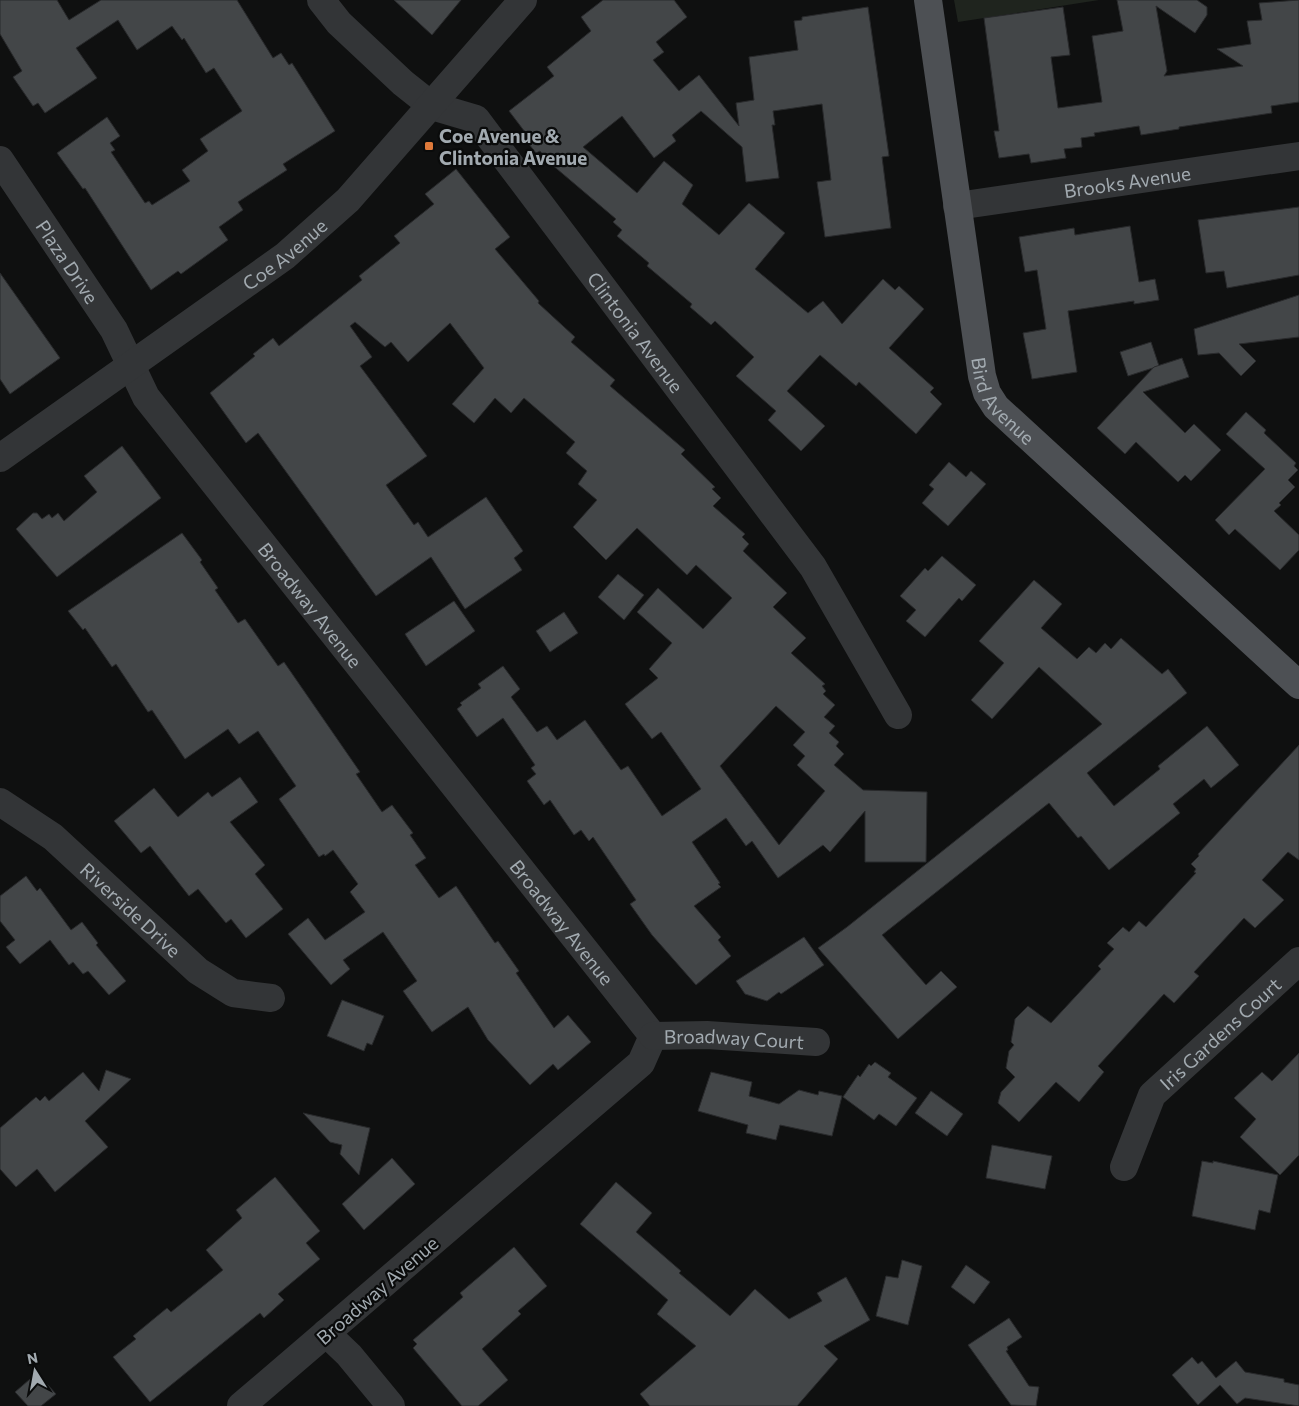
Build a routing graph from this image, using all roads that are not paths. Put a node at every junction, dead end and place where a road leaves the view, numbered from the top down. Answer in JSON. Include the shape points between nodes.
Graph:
{"nodes":[{"id":1,"x":321,"y":0,"type":"edge"},
{"id":2,"x":523,"y":0,"type":"edge"},
{"id":3,"x":928,"y":0,"type":"edge"},
{"id":4,"x":432,"y":106,"type":"junction"},
{"id":5,"x":1299,"y":156,"type":"edge"},
{"id":6,"x":0,"y":160,"type":"edge"},
{"id":7,"x":957,"y":206,"type":"junction"},
{"id":8,"x":131,"y":366,"type":"junction"},
{"id":9,"x":0,"y":458,"type":"edge"},
{"id":10,"x":1299,"y":685,"type":"edge"},
{"id":11,"x":898,"y":716,"type":"dead end"},
{"id":12,"x":0,"y":802,"type":"edge"},
{"id":13,"x":1299,"y":961,"type":"edge"},
{"id":14,"x":271,"y":998,"type":"dead end"},
{"id":15,"x":653,"y":1036,"type":"junction"},
{"id":16,"x":816,"y":1042,"type":"dead end"},
{"id":17,"x":1124,"y":1166,"type":"dead end"},
{"id":18,"x":326,"y":1333,"type":"junction"},
{"id":19,"x":241,"y":1406,"type":"edge"},
{"id":20,"x":391,"y":1406,"type":"edge"}],
"edges":[{"from":1,"to":4,"type":"street","name":"Clintonia Avenue","via":[[353,37]]},
{"from":2,"to":4,"type":"street","name":"Coe Avenue"},
{"from":3,"to":7,"type":"main road","name":"Bird Avenue"},
{"from":4,"to":8,"type":"street","name":"Coe Avenue","via":[[348,200],[285,256]]},
{"from":4,"to":11,"type":"street","name":"Clintonia Avenue","via":[[476,119],[813,567]]},
{"from":5,"to":7,"type":"street","name":"Brooks Avenue"},
{"from":6,"to":8,"type":"street","name":"Plaza Drive","via":[[114,330]]},
{"from":7,"to":10,"type":"main road","name":"Bird Avenue","via":[[986,393],[996,407]]},
{"from":8,"to":9,"type":"street","name":"Coe Avenue"},
{"from":8,"to":15,"type":"street","name":"Broadway Avenue","via":[[146,397]]},
{"from":12,"to":14,"type":"street","name":"Riverside Drive","via":[[53,838],[198,971],[233,993]]},
{"from":13,"to":17,"type":"street","name":"Iris Gardens Court","via":[[1152,1095]]},
{"from":15,"to":16,"type":"street","name":"Broadway Court"},
{"from":15,"to":18,"type":"street","name":"Broadway Avenue","via":[[641,1063]]},
{"from":18,"to":19,"type":"street","name":"Broadway Avenue"},
{"from":18,"to":20,"type":"street","via":[[349,1355]]}]}
